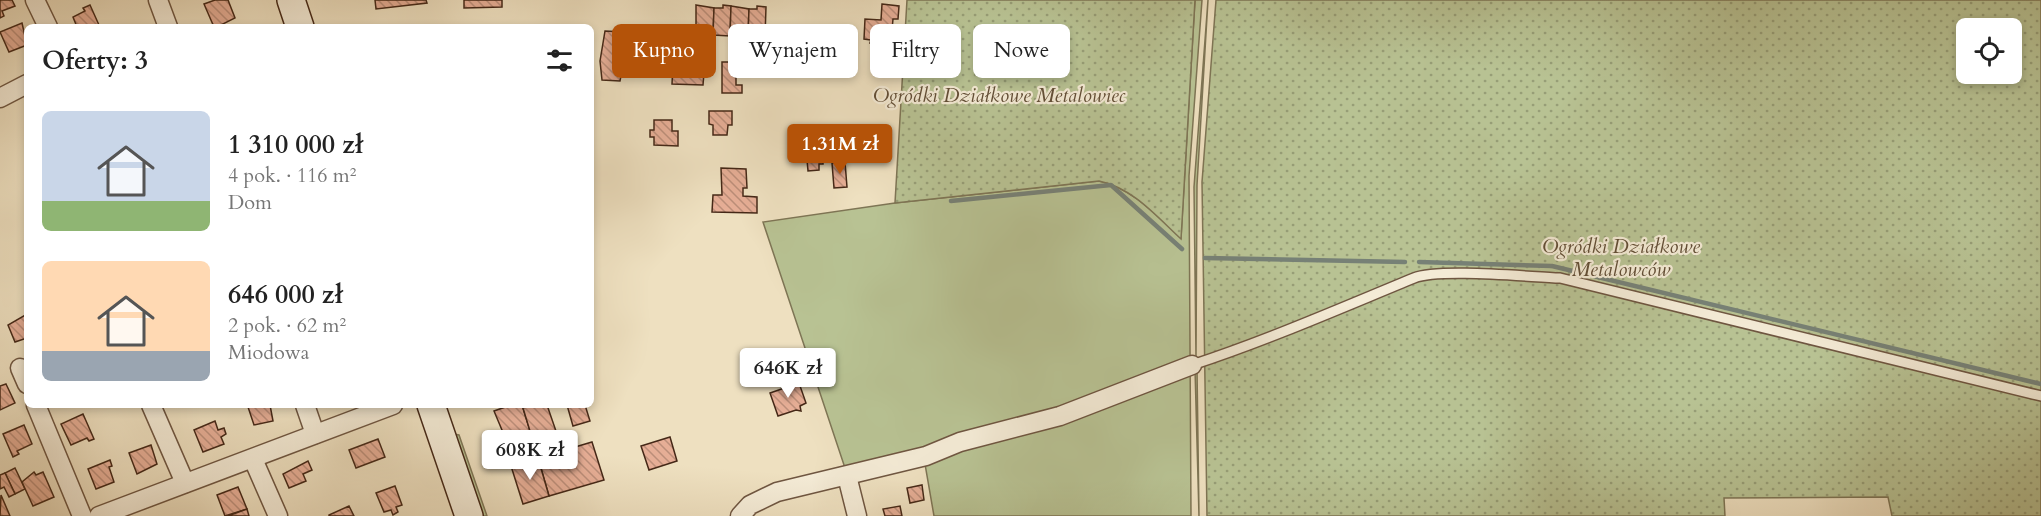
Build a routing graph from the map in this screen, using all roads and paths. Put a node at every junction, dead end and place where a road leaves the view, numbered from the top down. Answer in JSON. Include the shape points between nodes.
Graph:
{"nodes":[{"id":1,"x":35,"y":0,"type":"edge"},
{"id":2,"x":158,"y":0,"type":"edge"},
{"id":3,"x":291,"y":0,"type":"edge"},
{"id":4,"x":47,"y":24,"type":"edge"},
{"id":5,"x":160,"y":24,"type":"edge"},
{"id":6,"x":299,"y":24,"type":"edge"},
{"id":7,"x":24,"y":86,"type":"edge"},
{"id":8,"x":0,"y":98,"type":"edge"},
{"id":9,"x":1192,"y":365,"type":"joint"},
{"id":10,"x":2041,"y":396,"type":"edge"},
{"id":11,"x":37,"y":408,"type":"edge"},
{"id":12,"x":152,"y":408,"type":"edge"},
{"id":13,"x":305,"y":408,"type":"edge"},
{"id":14,"x":385,"y":408,"type":"edge"},
{"id":15,"x":432,"y":408,"type":"edge"},
{"id":16,"x":315,"y":434,"type":"junction"},
{"id":17,"x":253,"y":459,"type":"junction"},
{"id":18,"x":847,"y":476,"type":"junction"},
{"id":19,"x":185,"y":483,"type":"junction"},
{"id":20,"x":147,"y":508,"type":"edge"},
{"id":21,"x":82,"y":516,"type":"edge"},
{"id":22,"x":99,"y":516,"type":"edge"},
{"id":23,"x":279,"y":516,"type":"edge"},
{"id":24,"x":470,"y":516,"type":"edge"},
{"id":25,"x":740,"y":516,"type":"edge"},
{"id":26,"x":857,"y":516,"type":"edge"}],
"edges":[{"from":1,"to":4,"type":"street"},
{"from":2,"to":5,"type":"street"},
{"from":3,"to":6,"type":"main road"},
{"from":7,"to":8,"type":"street"},
{"from":9,"to":10,"type":"lane","via":[[1415,278],[1488,275],[1560,279]]},
{"from":9,"to":18,"type":"street","via":[[1060,416]]},
{"from":11,"to":21,"type":"street"},
{"from":12,"to":19,"type":"street"},
{"from":13,"to":16,"type":"street"},
{"from":14,"to":16,"type":"street"},
{"from":15,"to":24,"type":"main road"},
{"from":16,"to":17,"type":"street"},
{"from":17,"to":19,"type":"street"},
{"from":17,"to":23,"type":"street"},
{"from":18,"to":25,"type":"street","via":[[777,492],[750,505]]},
{"from":18,"to":26,"type":"street"},
{"from":19,"to":20,"type":"street"},
{"from":20,"to":22,"type":"street"}]}
